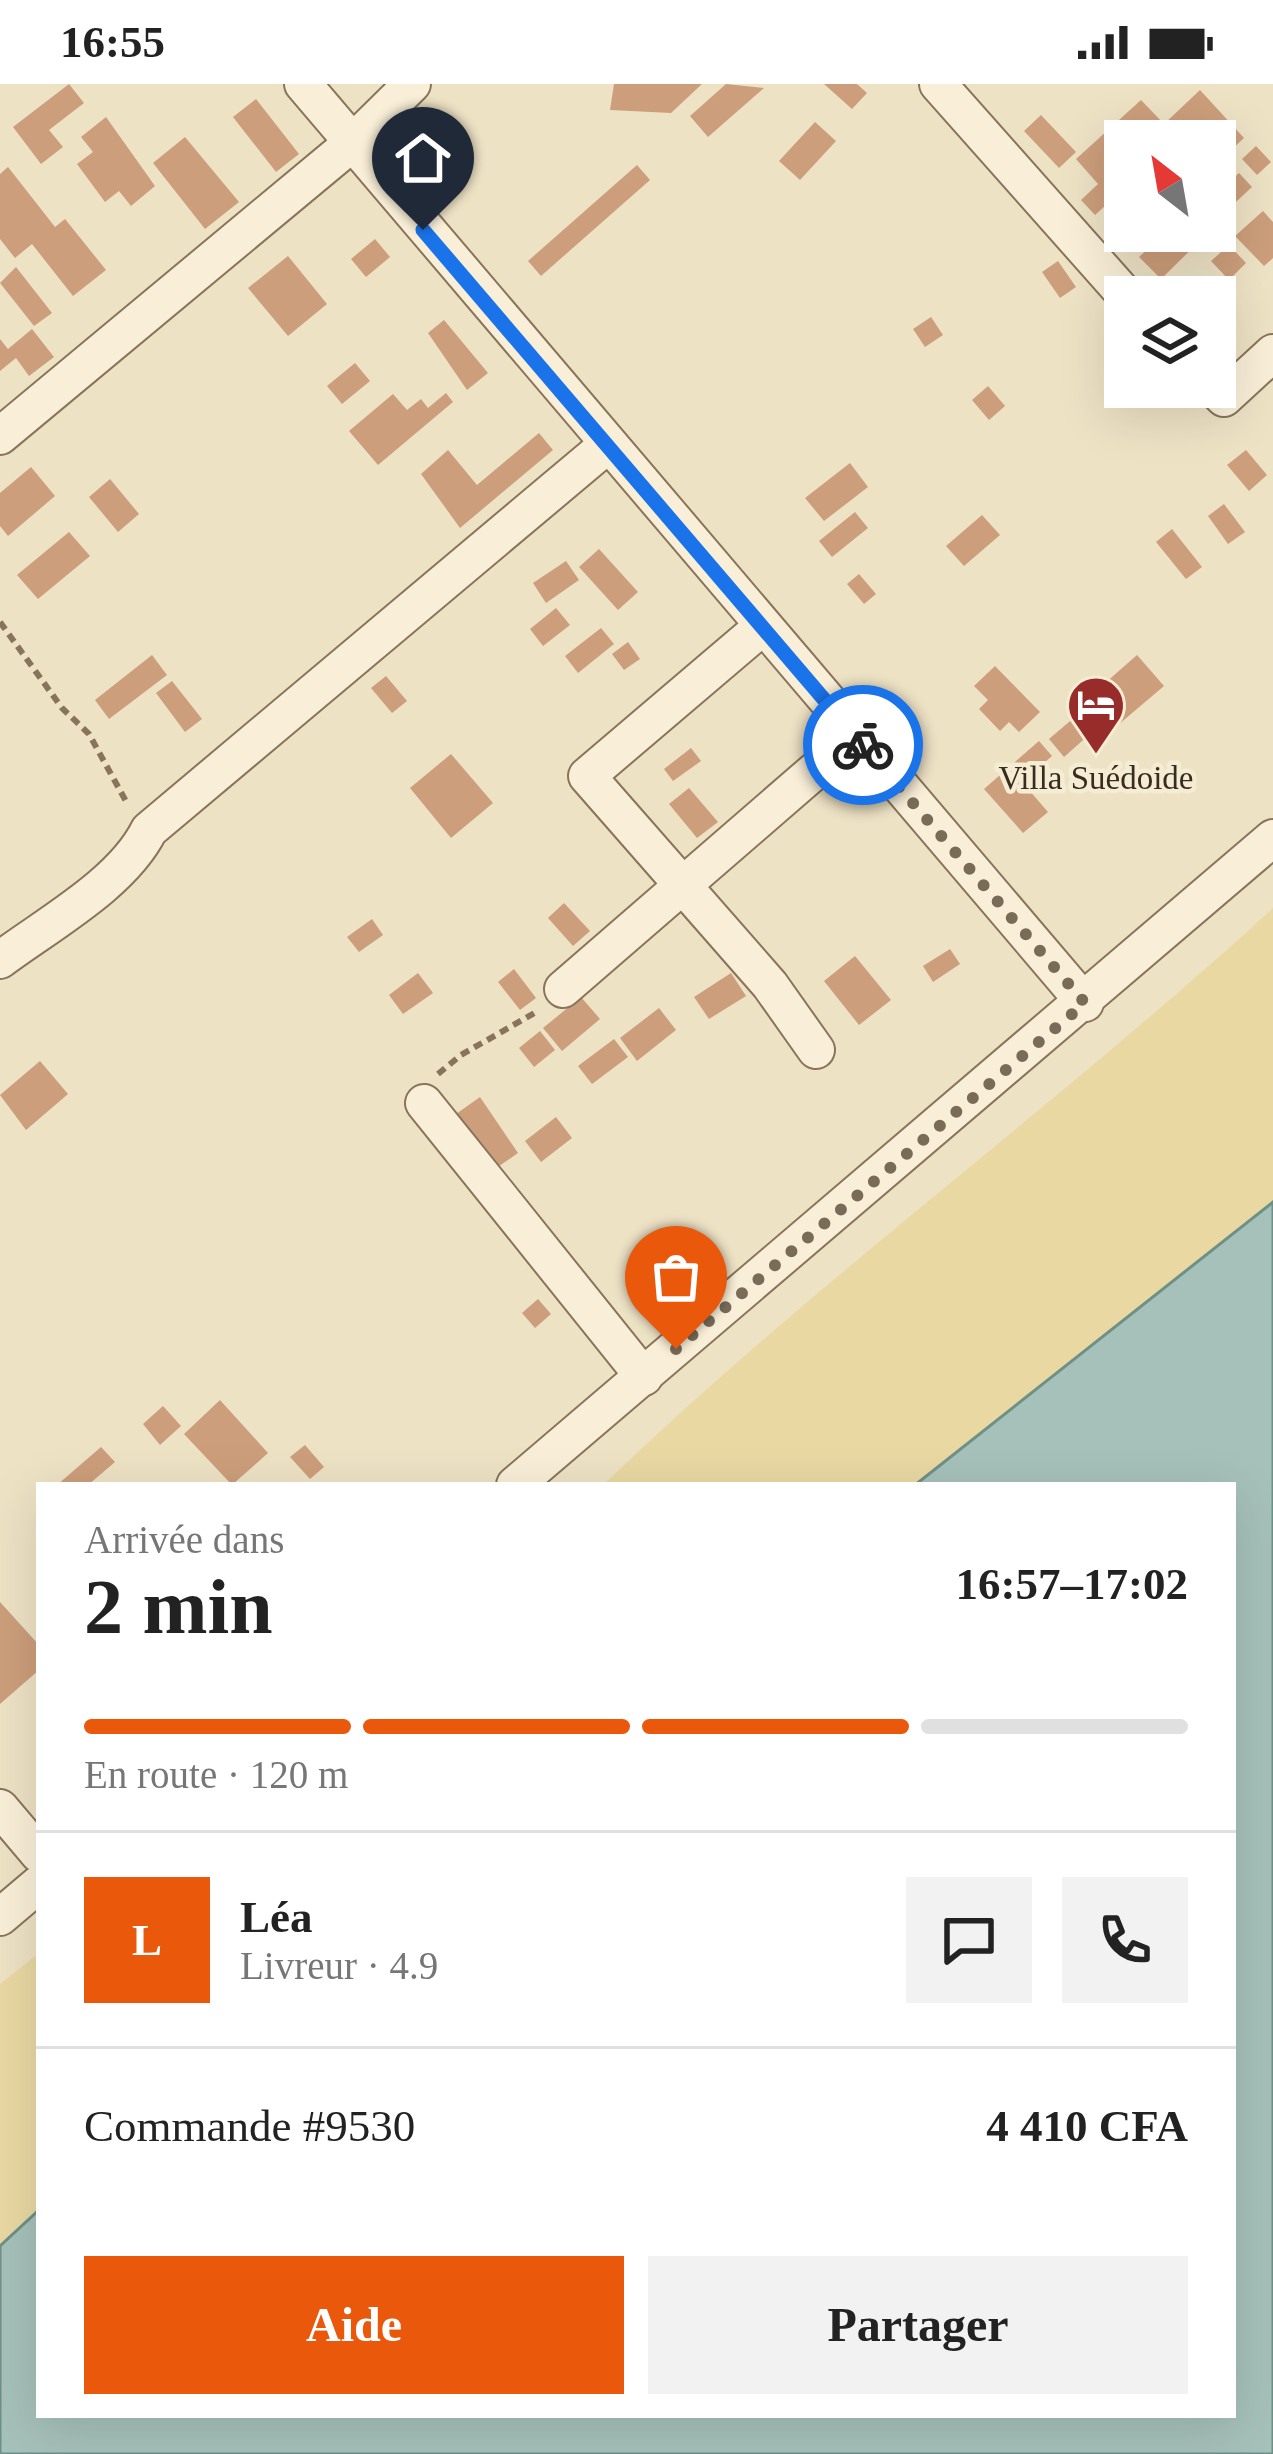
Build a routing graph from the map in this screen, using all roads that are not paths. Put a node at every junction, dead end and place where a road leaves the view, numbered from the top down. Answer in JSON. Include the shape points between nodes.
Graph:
{"nodes":[{"id":1,"x":303,"y":84,"type":"edge"},
{"id":2,"x":412,"y":84,"type":"edge"},
{"id":3,"x":938,"y":84,"type":"edge"},
{"id":4,"x":351,"y":144,"type":"junction"},
{"id":5,"x":1108,"y":276,"type":"edge"},
{"id":6,"x":1273,"y":353,"type":"edge"},
{"id":7,"x":1236,"y":387,"type":"edge"},
{"id":8,"x":0,"y":436,"type":"edge"},
{"id":9,"x":606,"y":446,"type":"junction"},
{"id":10,"x":762,"y":627,"type":"junction"},
{"id":11,"x":855,"y":736,"type":"junction"},
{"id":12,"x":1273,"y":838,"type":"edge"},
{"id":13,"x":683,"y":886,"type":"junction"},
{"id":14,"x":0,"y":960,"type":"edge"},
{"id":15,"x":563,"y":989,"type":"road end"},
{"id":16,"x":1085,"y":1003,"type":"junction"},
{"id":17,"x":816,"y":1050,"type":"dead end"},
{"id":18,"x":424,"y":1103,"type":"road end"},
{"id":19,"x":644,"y":1377,"type":"junction"},
{"id":20,"x":519,"y":1482,"type":"edge"},
{"id":21,"x":0,"y":1808,"type":"edge"},
{"id":22,"x":36,"y":1850,"type":"edge"},
{"id":23,"x":36,"y":1887,"type":"edge"},
{"id":24,"x":0,"y":1917,"type":"edge"}],
"edges":[{"from":1,"to":4,"type":"street"},
{"from":2,"to":4,"type":"street"},
{"from":3,"to":5,"type":"street"},
{"from":4,"to":8,"type":"street"},
{"from":4,"to":9,"type":"street"},
{"from":6,"to":7,"type":"street"},
{"from":9,"to":10,"type":"street"},
{"from":9,"to":14,"type":"street"},
{"from":10,"to":11,"type":"street"},
{"from":10,"to":13,"type":"street","via":[[587,776]]},
{"from":11,"to":13,"type":"street"},
{"from":11,"to":16,"type":"street"},
{"from":12,"to":16,"type":"street"},
{"from":13,"to":15,"type":"street"},
{"from":13,"to":17,"type":"street"},
{"from":16,"to":19,"type":"street"},
{"from":18,"to":19,"type":"street"},
{"from":19,"to":20,"type":"street"},
{"from":21,"to":22,"type":"street"},
{"from":23,"to":24,"type":"street"}]}
